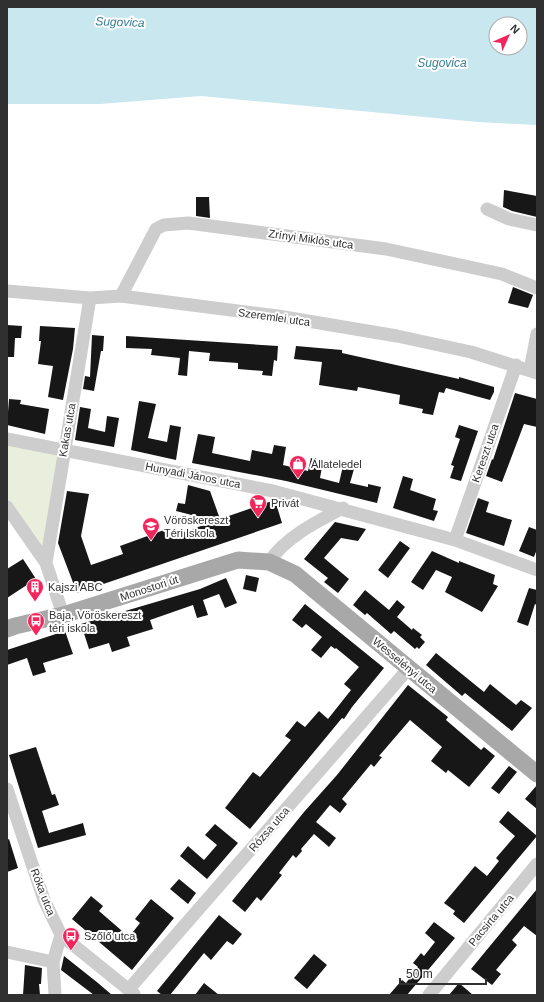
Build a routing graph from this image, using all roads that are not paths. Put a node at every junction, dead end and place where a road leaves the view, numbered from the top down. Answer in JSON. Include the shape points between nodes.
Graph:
{"nodes":[{"id":1,"x":487,"y":209,"type":"dead end"},
{"id":2,"x":537,"y":225,"type":"edge"},
{"id":3,"x":7,"y":284,"type":"edge"},
{"id":4,"x":537,"y":288,"type":"edge"},
{"id":5,"x":7,"y":291,"type":"edge"},
{"id":6,"x":35,"y":293,"type":"junction"},
{"id":7,"x":121,"y":296,"type":"junction"},
{"id":8,"x":90,"y":298,"type":"junction"},
{"id":9,"x":537,"y":334,"type":"edge"},
{"id":10,"x":516,"y":366,"type":"junction"},
{"id":11,"x":533,"y":372,"type":"edge"},
{"id":12,"x":7,"y":439,"type":"edge"},
{"id":13,"x":64,"y":450,"type":"junction"},
{"id":14,"x":7,"y":507,"type":"edge"},
{"id":15,"x":343,"y":508,"type":"junction"},
{"id":16,"x":455,"y":540,"type":"junction"},
{"id":17,"x":46,"y":562,"type":"junction"},
{"id":18,"x":269,"y":562,"type":"junction"},
{"id":19,"x":537,"y":570,"type":"edge"},
{"id":20,"x":63,"y":615,"type":"junction"},
{"id":21,"x":7,"y":630,"type":"edge"},
{"id":22,"x":408,"y":667,"type":"junction"},
{"id":23,"x":537,"y":774,"type":"edge"},
{"id":24,"x":7,"y":789,"type":"edge"},
{"id":25,"x":537,"y":864,"type":"edge"},
{"id":26,"x":61,"y":935,"type":"junction"},
{"id":27,"x":7,"y":952,"type":"edge"},
{"id":28,"x":53,"y":962,"type":"junction"},
{"id":29,"x":132,"y":992,"type":"edge"},
{"id":30,"x":55,"y":995,"type":"edge"},
{"id":31,"x":429,"y":995,"type":"edge"}],
"edges":[{"from":1,"to":2,"type":"street","via":[[509,219]]},
{"from":3,"to":6,"type":"street"},
{"from":4,"to":7,"type":"street","name":"Zrínyi Miklós utca","via":[[502,274],[386,249],[188,223],[164,225],[156,229]]},
{"from":5,"to":6,"type":"street","name":"Szeremlei utca"},
{"from":6,"to":8,"type":"street","name":"Szeremlei utca"},
{"from":7,"to":8,"type":"street","name":"Szeremlei utca"},
{"from":7,"to":10,"type":"street","name":"Szeremlei utca","via":[[278,316],[397,336],[471,352]]},
{"from":8,"to":13,"type":"street","name":"Kakas utca"},
{"from":9,"to":11,"type":"street"},
{"from":10,"to":11,"type":"street","name":"Szeremlei utca"},
{"from":10,"to":16,"type":"street","name":"Kereszt utca"},
{"from":12,"to":13,"type":"street","name":"Hunyadi János utca"},
{"from":13,"to":15,"type":"street","name":"Hunyadi János utca","via":[[273,491]]},
{"from":13,"to":17,"type":"street","name":"Kakas utca"},
{"from":14,"to":17,"type":"street"},
{"from":15,"to":16,"type":"street","name":"Hunyadi János utca"},
{"from":15,"to":18,"type":"street","via":[[311,525],[275,553]]},
{"from":16,"to":19,"type":"street","name":"Hunyadi János utca"},
{"from":17,"to":20,"type":"street"},
{"from":18,"to":20,"type":"main road","name":"Monostori út","via":[[238,560]]},
{"from":18,"to":22,"type":"main road","name":"Wesselényi utca","via":[[295,574]]},
{"from":20,"to":21,"type":"main road","name":"Monostori út"},
{"from":22,"to":23,"type":"main road","name":"Wesselényi utca"},
{"from":22,"to":29,"type":"street","name":"Rózsa utca"},
{"from":24,"to":26,"type":"street","name":"Róka utca","via":[[44,900]]},
{"from":25,"to":31,"type":"street","name":"Pacsirta utca"},
{"from":26,"to":28,"type":"street"},
{"from":26,"to":29,"type":"street"},
{"from":27,"to":28,"type":"street"},
{"from":28,"to":30,"type":"street"}]}
